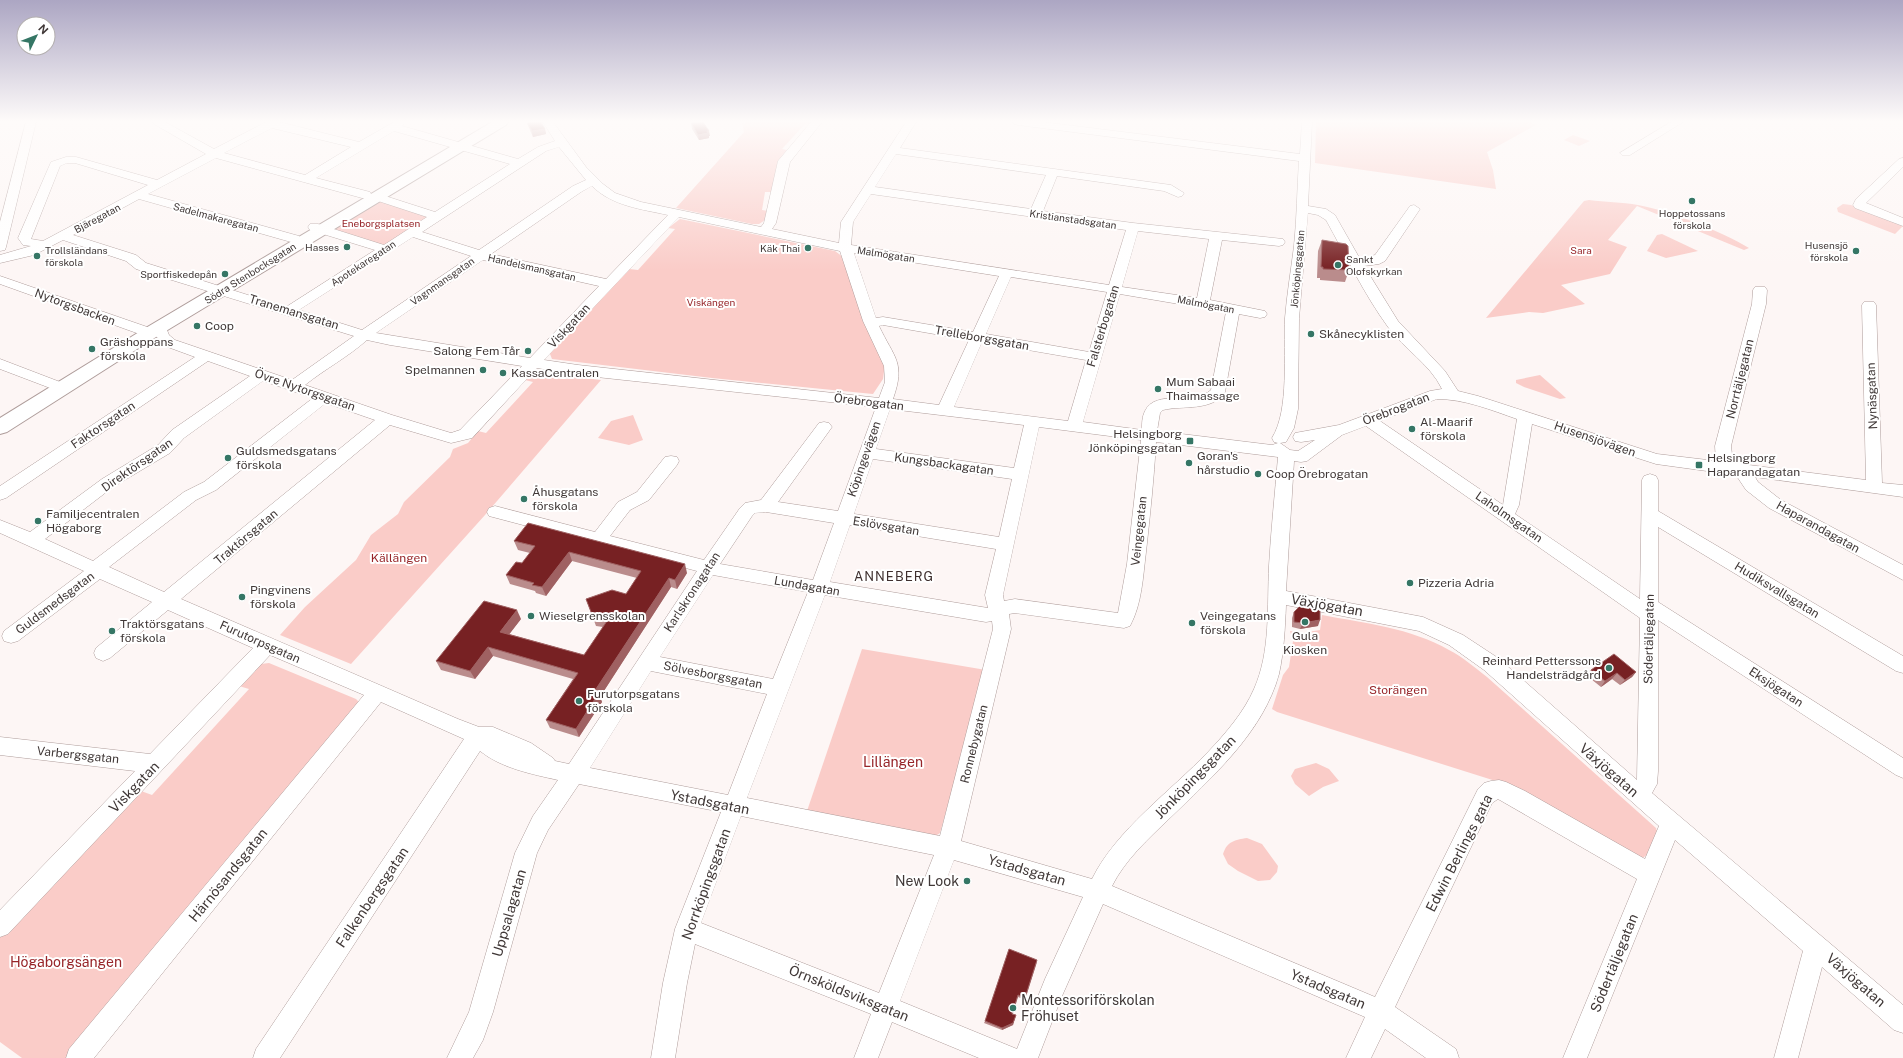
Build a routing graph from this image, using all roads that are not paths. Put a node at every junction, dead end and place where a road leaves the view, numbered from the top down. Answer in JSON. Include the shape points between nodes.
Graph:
{"nodes":[{"id":1,"x":19,"y":171,"type":"edge"},
{"id":2,"x":50,"y":171,"type":"edge"},
{"id":3,"x":115,"y":171,"type":"edge"},
{"id":4,"x":182,"y":171,"type":"edge"},
{"id":5,"x":278,"y":171,"type":"edge"},
{"id":6,"x":318,"y":171,"type":"edge"},
{"id":7,"x":413,"y":171,"type":"edge"},
{"id":8,"x":506,"y":171,"type":"edge"},
{"id":9,"x":586,"y":171,"type":"edge"},
{"id":10,"x":782,"y":171,"type":"edge"},
{"id":11,"x":879,"y":171,"type":"edge"},
{"id":12,"x":1049,"y":171,"type":"edge"},
{"id":13,"x":1304,"y":171,"type":"edge"},
{"id":14,"x":1891,"y":171,"type":"edge"},
{"id":15,"x":1054,"y":172,"type":"junction"},
{"id":16,"x":306,"y":179,"type":"junction"},
{"id":17,"x":594,"y":181,"type":"junction"},
{"id":18,"x":159,"y":184,"type":"junction"},
{"id":19,"x":868,"y":190,"type":"junction"},
{"id":20,"x":1178,"y":193,"type":"dead end"},
{"id":21,"x":137,"y":196,"type":"junction"},
{"id":22,"x":371,"y":196,"type":"junction"},
{"id":23,"x":1302,"y":208,"type":"junction"},
{"id":24,"x":1414,"y":209,"type":"dead end"},
{"id":25,"x":676,"y":212,"type":"junction"},
{"id":26,"x":1036,"y":214,"type":"junction"},
{"id":27,"x":436,"y":216,"type":"junction"},
{"id":28,"x":1903,"y":222,"type":"edge"},
{"id":29,"x":1133,"y":227,"type":"junction"},
{"id":30,"x":318,"y":228,"type":"junction"},
{"id":31,"x":764,"y":231,"type":"junction"},
{"id":32,"x":410,"y":232,"type":"junction"},
{"id":33,"x":62,"y":236,"type":"junction"},
{"id":34,"x":1216,"y":237,"type":"junction"},
{"id":35,"x":295,"y":239,"type":"junction"},
{"id":36,"x":1279,"y":242,"type":"dead end"},
{"id":37,"x":44,"y":245,"type":"junction"},
{"id":38,"x":0,"y":247,"type":"edge"},
{"id":39,"x":845,"y":248,"type":"junction"},
{"id":40,"x":384,"y":249,"type":"junction"},
{"id":41,"x":480,"y":255,"type":"junction"},
{"id":42,"x":0,"y":259,"type":"edge"},
{"id":43,"x":1357,"y":263,"type":"junction"},
{"id":44,"x":1007,"y":272,"type":"junction"},
{"id":45,"x":0,"y":280,"type":"edge"},
{"id":46,"x":609,"y":284,"type":"junction"},
{"id":47,"x":219,"y":289,"type":"junction"},
{"id":48,"x":1114,"y":290,"type":"junction"},
{"id":49,"x":1760,"y":290,"type":"dead end"},
{"id":50,"x":1203,"y":303,"type":"junction"},
{"id":51,"x":1869,"y":305,"type":"dead end"},
{"id":52,"x":1233,"y":310,"type":"junction"},
{"id":53,"x":289,"y":311,"type":"junction"},
{"id":54,"x":1260,"y":314,"type":"dead end"},
{"id":55,"x":871,"y":323,"type":"junction"},
{"id":56,"x":151,"y":331,"type":"junction"},
{"id":57,"x":364,"y":335,"type":"junction"},
{"id":58,"x":977,"y":336,"type":"junction"},
{"id":59,"x":206,"y":356,"type":"junction"},
{"id":60,"x":1094,"y":357,"type":"junction"},
{"id":61,"x":0,"y":364,"type":"edge"},
{"id":62,"x":532,"y":364,"type":"junction"},
{"id":63,"x":261,"y":375,"type":"junction"},
{"id":64,"x":59,"y":386,"type":"junction"},
{"id":65,"x":294,"y":386,"type":"junction"},
{"id":66,"x":1452,"y":394,"type":"junction"},
{"id":67,"x":324,"y":397,"type":"junction"},
{"id":68,"x":884,"y":403,"type":"junction"},
{"id":69,"x":944,"y":411,"type":"junction"},
{"id":70,"x":1525,"y":416,"type":"junction"},
{"id":71,"x":0,"y":419,"type":"edge"},
{"id":72,"x":387,"y":419,"type":"junction"},
{"id":73,"x":1368,"y":420,"type":"junction"},
{"id":74,"x":1033,"y":421,"type":"junction"},
{"id":75,"x":1074,"y":426,"type":"junction"},
{"id":76,"x":824,"y":427,"type":"dead end"},
{"id":77,"x":0,"y":428,"type":"edge"},
{"id":78,"x":1342,"y":430,"type":"junction"},
{"id":79,"x":1149,"y":436,"type":"junction"},
{"id":80,"x":459,"y":438,"type":"joint"},
{"id":81,"x":1286,"y":447,"type":"junction"},
{"id":82,"x":867,"y":453,"type":"junction"},
{"id":83,"x":1306,"y":453,"type":"junction"},
{"id":84,"x":671,"y":461,"type":"dead end"},
{"id":85,"x":1733,"y":469,"type":"junction"},
{"id":86,"x":1022,"y":475,"type":"junction"},
{"id":87,"x":1650,"y":480,"type":"dead end"},
{"id":88,"x":1874,"y":487,"type":"junction"},
{"id":89,"x":1903,"y":491,"type":"edge"},
{"id":90,"x":0,"y":494,"type":"edge"},
{"id":91,"x":766,"y":506,"type":"junction"},
{"id":92,"x":495,"y":512,"type":"dead end"},
{"id":93,"x":1506,"y":515,"type":"junction"},
{"id":94,"x":1651,"y":515,"type":"junction"},
{"id":95,"x":844,"y":519,"type":"junction"},
{"id":96,"x":0,"y":526,"type":"edge"},
{"id":97,"x":600,"y":538,"type":"junction"},
{"id":98,"x":31,"y":540,"type":"junction"},
{"id":99,"x":1005,"y":544,"type":"junction"},
{"id":100,"x":709,"y":566,"type":"junction"},
{"id":101,"x":98,"y":569,"type":"junction"},
{"id":102,"x":1903,"y":573,"type":"edge"},
{"id":103,"x":819,"y":588,"type":"junction"},
{"id":104,"x":1277,"y":596,"type":"junction"},
{"id":105,"x":169,"y":601,"type":"junction"},
{"id":106,"x":999,"y":609,"type":"junction"},
{"id":107,"x":1649,"y":610,"type":"junction"},
{"id":108,"x":1122,"y":622,"type":"joint"},
{"id":109,"x":11,"y":636,"type":"dead end"},
{"id":110,"x":267,"y":646,"type":"junction"},
{"id":111,"x":103,"y":653,"type":"dead end"},
{"id":112,"x":647,"y":662,"type":"junction"},
{"id":113,"x":1903,"y":666,"type":"edge"},
{"id":114,"x":779,"y":688,"type":"junction"},
{"id":115,"x":378,"y":692,"type":"junction"},
{"id":116,"x":478,"y":736,"type":"junction"},
{"id":117,"x":3,"y":749,"type":"edge"},
{"id":118,"x":156,"y":764,"type":"junction"},
{"id":119,"x":1903,"y":769,"type":"edge"},
{"id":120,"x":574,"y":775,"type":"junction"},
{"id":121,"x":1637,"y":794,"type":"junction"},
{"id":122,"x":734,"y":806,"type":"junction"},
{"id":123,"x":1671,"y":823,"type":"junction"},
{"id":124,"x":948,"y":848,"type":"junction"},
{"id":125,"x":1650,"y":874,"type":"junction"},
{"id":126,"x":1098,"y":891,"type":"junction"},
{"id":127,"x":0,"y":926,"type":"edge"},
{"id":128,"x":687,"y":929,"type":"junction"},
{"id":129,"x":1816,"y":947,"type":"junction"},
{"id":130,"x":887,"y":1008,"type":"junction"},
{"id":131,"x":1380,"y":1011,"type":"junction"},
{"id":132,"x":1903,"y":1021,"type":"edge"},
{"id":133,"x":78,"y":1058,"type":"edge"},
{"id":134,"x":265,"y":1058,"type":"edge"},
{"id":135,"x":459,"y":1058,"type":"edge"},
{"id":136,"x":663,"y":1058,"type":"edge"},
{"id":137,"x":866,"y":1058,"type":"edge"},
{"id":138,"x":1009,"y":1058,"type":"edge"},
{"id":139,"x":1026,"y":1058,"type":"edge"},
{"id":140,"x":1358,"y":1058,"type":"edge"},
{"id":141,"x":1447,"y":1058,"type":"edge"},
{"id":142,"x":1575,"y":1058,"type":"edge"},
{"id":143,"x":1786,"y":1058,"type":"edge"}],
"edges":[{"from":1,"to":38,"type":"street"},
{"from":2,"to":37,"type":"street","via":[[24,238],[27,242]]},
{"from":3,"to":18,"type":"street"},
{"from":4,"to":18,"type":"street","name":"Bjäregatan"},
{"from":5,"to":16,"type":"street"},
{"from":6,"to":16,"type":"street"},
{"from":7,"to":22,"type":"main road","name":"Södra Stenbocksgatan"},
{"from":8,"to":27,"type":"street","name":"Apotekaregatan"},
{"from":9,"to":17,"type":"street","name":"Malmögatan"},
{"from":10,"to":31,"type":"street","via":[[770,222]]},
{"from":11,"to":19,"type":"street","name":"Köpingevägen"},
{"from":12,"to":15,"type":"street"},
{"from":13,"to":23,"type":"street","name":"Jönköpingsgatan"},
{"from":14,"to":28,"type":"street","via":[[1859,205]]},
{"from":15,"to":20,"type":"street","via":[[1167,188]]},
{"from":15,"to":26,"type":"street"},
{"from":16,"to":22,"type":"street"},
{"from":17,"to":25,"type":"street","name":"Malmögatan","via":[[617,198]]},
{"from":17,"to":41,"type":"street","name":"Vagnmansgatan","via":[[576,189]]},
{"from":18,"to":21,"type":"street","name":"Bjäregatan"},
{"from":19,"to":26,"type":"street","name":"Kristianstadsgatan"},
{"from":19,"to":39,"type":"street","name":"Köpingevägen","via":[[847,222]]},
{"from":21,"to":33,"type":"street","name":"Bjäregatan"},
{"from":21,"to":35,"type":"street","name":"Sadelmakaregatan"},
{"from":22,"to":27,"type":"street"},
{"from":22,"to":30,"type":"main road","name":"Södra Stenbocksgatan"},
{"from":23,"to":43,"type":"street","via":[[1318,210],[1329,216]]},
{"from":23,"to":81,"type":"street","name":"Jönköpingsgatan","via":[[1292,312],[1292,388]]},
{"from":24,"to":43,"type":"street","via":[[1379,259]]},
{"from":25,"to":31,"type":"street","name":"Malmögatan"},
{"from":25,"to":46,"type":"street","name":"Viskgatan"},
{"from":26,"to":29,"type":"street","name":"Kristianstadsgatan"},
{"from":27,"to":32,"type":"street","name":"Apotekaregatan"},
{"from":29,"to":34,"type":"street","name":"Kristianstadsgatan"},
{"from":29,"to":48,"type":"street","name":"Falsterbogatan"},
{"from":30,"to":35,"type":"main road","name":"Södra Stenbocksgatan"},
{"from":30,"to":40,"type":"street"},
{"from":30,"to":47,"type":"main road","name":"Södra Stenbocksgatan"},
{"from":31,"to":39,"type":"street","name":"Malmögatan"},
{"from":32,"to":40,"type":"street","name":"Apotekaregatan"},
{"from":32,"to":41,"type":"street","name":"Handelsmansgatan"},
{"from":33,"to":37,"type":"street","name":"Bjäregatan"},
{"from":33,"to":47,"type":"street","name":"Tranemansgatan","via":[[131,258],[141,266]]},
{"from":34,"to":36,"type":"street","name":"Kristianstadsgatan"},
{"from":34,"to":50,"type":"street"},
{"from":35,"to":47,"type":"main road","name":"Södra Stenbocksgatan"},
{"from":37,"to":42,"type":"street","name":"Bjäregatan","via":[[29,252]]},
{"from":39,"to":44,"type":"street","name":"Malmögatan"},
{"from":39,"to":55,"type":"street","name":"Köpingevägen"},
{"from":40,"to":53,"type":"street","name":"Apotekaregatan"},
{"from":41,"to":46,"type":"street","name":"Handelsmansgatan"},
{"from":41,"to":57,"type":"street","name":"Vagnmansgatan"},
{"from":43,"to":66,"type":"street","via":[[1394,325],[1438,370],[1447,381]]},
{"from":44,"to":48,"type":"street","name":"Malmögatan"},
{"from":44,"to":58,"type":"street"},
{"from":45,"to":56,"type":"street","name":"Nytorgsbacken"},
{"from":46,"to":62,"type":"street","name":"Viskgatan"},
{"from":47,"to":53,"type":"street","name":"Tranemansgatan"},
{"from":47,"to":56,"type":"main road","name":"Södra Stenbocksgatan"},
{"from":48,"to":50,"type":"street","name":"Malmögatan"},
{"from":48,"to":60,"type":"street","name":"Falsterbogatan"},
{"from":49,"to":85,"type":"street","name":"Norrtäljegatan","via":[[1759,304],[1724,446]]},
{"from":50,"to":52,"type":"street","name":"Malmögatan"},
{"from":51,"to":88,"type":"street","name":"Nynäsgatan"},
{"from":52,"to":54,"type":"street","name":"Malmögatan"},
{"from":52,"to":79,"type":"street","name":"Veingegatan","via":[[1217,393],[1210,399],[1164,405],[1155,409]]},
{"from":53,"to":57,"type":"street","name":"Tranemansgatan"},
{"from":55,"to":58,"type":"street","name":"Trelleborgsgatan","via":[[883,321]]},
{"from":55,"to":68,"type":"street","name":"Köpingevägen","via":[[889,357],[893,372]]},
{"from":56,"to":59,"type":"street","name":"Övre Nytorgsgatan","via":[[170,343]]},
{"from":56,"to":64,"type":"main road","name":"Södra Stenbocksgatan"},
{"from":57,"to":62,"type":"street","name":"Tranemansgatan"},
{"from":57,"to":65,"type":"street","name":"Vagnmansgatan"},
{"from":58,"to":60,"type":"street","name":"Trelleborgsgatan"},
{"from":58,"to":69,"type":"street"},
{"from":59,"to":63,"type":"street","name":"Övre Nytorgsgatan"},
{"from":59,"to":90,"type":"street","name":"Faktorsgatan"},
{"from":60,"to":75,"type":"street","name":"Falsterbogatan"},
{"from":61,"to":64,"type":"street"},
{"from":62,"to":68,"type":"street","name":"Örebrogatan"},
{"from":62,"to":80,"type":"street","name":"Viskgatan","via":[[466,434]]},
{"from":63,"to":65,"type":"street","name":"Övre Nytorgsgatan"},
{"from":63,"to":98,"type":"street","name":"Direktörsgatan","via":[[178,434],[154,456],[134,466]]},
{"from":64,"to":71,"type":"main road","name":"Södra Stenbocksgatan"},
{"from":64,"to":77,"type":"main road","name":"Södra Stenbocksgatan"},
{"from":65,"to":67,"type":"street","name":"Övre Nytorgsgatan"},
{"from":66,"to":70,"type":"street","name":"Husensjövägen"},
{"from":66,"to":73,"type":"street","name":"Örebrogatan","via":[[1431,396]]},
{"from":67,"to":72,"type":"street","name":"Övre Nytorgsgatan"},
{"from":67,"to":101,"type":"street","name":"Guldsmedsgatan","via":[[210,486],[190,496]]},
{"from":68,"to":69,"type":"street","name":"Örebrogatan"},
{"from":68,"to":82,"type":"street","name":"Köpingevägen"},
{"from":69,"to":74,"type":"street","name":"Örebrogatan"},
{"from":70,"to":85,"type":"street","name":"Husensjövägen","via":[[1656,459]]},
{"from":70,"to":93,"type":"street","via":[[1511,505]]},
{"from":72,"to":80,"type":"street","name":"Övre Nytorgsgatan","via":[[451,438]]},
{"from":72,"to":105,"type":"street","name":"Traktörsgatan"},
{"from":73,"to":78,"type":"street","name":"Örebrogatan"},
{"from":73,"to":93,"type":"street","name":"Laholmsgatan"},
{"from":74,"to":75,"type":"street","name":"Örebrogatan"},
{"from":74,"to":86,"type":"street","name":"Ronnebygatan"},
{"from":75,"to":79,"type":"street","name":"Örebrogatan"},
{"from":76,"to":91,"type":"street"},
{"from":78,"to":81,"type":"street","name":"Örebrogatan"},
{"from":78,"to":83,"type":"street","name":"Örebrogatan"},
{"from":79,"to":81,"type":"street","name":"Örebrogatan"},
{"from":79,"to":108,"type":"street","name":"Veingegatan","via":[[1136,571],[1128,618]]},
{"from":81,"to":83,"type":"street"},
{"from":81,"to":83,"type":"street","via":[[1308,443]]},
{"from":81,"to":104,"type":"street","name":"Jönköpingsgatan"},
{"from":82,"to":86,"type":"street","name":"Kungsbackagatan"},
{"from":82,"to":95,"type":"street","name":"Köpingevägen"},
{"from":84,"to":97,"type":"street","via":[[643,496],[624,506]]},
{"from":85,"to":88,"type":"street","name":"Husensjövägen"},
{"from":85,"to":102,"type":"street","name":"Haparandagatan","via":[[1775,504]]},
{"from":86,"to":99,"type":"street","name":"Ronnebygatan"},
{"from":87,"to":94,"type":"street","name":"Södertäljegatan"},
{"from":88,"to":89,"type":"street","name":"Husensjövägen"},
{"from":91,"to":95,"type":"street","name":"Eslövsgatan"},
{"from":91,"to":100,"type":"street","name":"Karlskronagatan","via":[[751,507],[746,512]]},
{"from":92,"to":97,"type":"street","name":"Lundagatan"},
{"from":93,"to":107,"type":"street","name":"Laholmsgatan"},
{"from":94,"to":107,"type":"street","name":"Södertäljegatan"},
{"from":94,"to":113,"type":"street","name":"Hudiksvallsgatan"},
{"from":95,"to":99,"type":"street","name":"Eslövsgatan"},
{"from":95,"to":103,"type":"street","name":"Köpingevägen"},
{"from":96,"to":98,"type":"street","name":"Furutorpsgatan"},
{"from":97,"to":100,"type":"street","name":"Lundagatan"},
{"from":98,"to":101,"type":"street","name":"Furutorpsgatan"},
{"from":99,"to":106,"type":"street","name":"Ronnebygatan","via":[[994,595]]},
{"from":100,"to":103,"type":"street","name":"Lundagatan","via":[[726,572]]},
{"from":100,"to":112,"type":"street","name":"Karlskronagatan"},
{"from":101,"to":105,"type":"street","name":"Furutorpsgatan"},
{"from":101,"to":109,"type":"street","name":"Guldsmedsgatan"},
{"from":103,"to":106,"type":"street","name":"Lundagatan","via":[[986,615],[991,615]]},
{"from":103,"to":114,"type":"street","name":"Köpingevägen"},
{"from":104,"to":121,"type":"street","name":"Växjögatan","via":[[1404,619],[1423,624],[1456,640],[1491,664]]},
{"from":104,"to":126,"type":"street","name":"Jönköpingsgatan","via":[[1272,660],[1258,702],[1224,749],[1123,852],[1104,877]]},
{"from":105,"to":110,"type":"street","name":"Furutorpsgatan"},
{"from":105,"to":111,"type":"street","name":"Traktörsgatan"},
{"from":106,"to":108,"type":"street","name":"Lundagatan","via":[[1015,606]]},
{"from":106,"to":124,"type":"street","name":"Ronnebygatan","via":[[1003,620],[1002,629]]},
{"from":107,"to":119,"type":"street","name":"Eksjögatan"},
{"from":107,"to":121,"type":"street","name":"Södertäljegatan","via":[[1648,771],[1647,784]]},
{"from":110,"to":115,"type":"street","name":"Furutorpsgatan"},
{"from":110,"to":118,"type":"street","name":"Viskgatan"},
{"from":112,"to":114,"type":"street","name":"Sölvesborgsgatan"},
{"from":112,"to":120,"type":"street","name":"Karlskronagatan"},
{"from":114,"to":122,"type":"street","name":"Köpingevägen"},
{"from":115,"to":116,"type":"street","name":"Furutorpsgatan"},
{"from":115,"to":133,"type":"street","name":"Härnösandsgatan"},
{"from":116,"to":120,"type":"street","name":"Furutorpsgatan","via":[[486,744],[514,758]]},
{"from":116,"to":134,"type":"street","name":"Falkenbergsgatan"},
{"from":117,"to":118,"type":"street","name":"Varbergsgatan"},
{"from":118,"to":127,"type":"street","name":"Viskgatan"},
{"from":120,"to":122,"type":"street","name":"Ystadsgatan"},
{"from":120,"to":135,"type":"street","name":"Uppsalagatan","via":[[535,831],[526,853],[481,1012]]},
{"from":121,"to":123,"type":"street","name":"Växjögatan"},
{"from":122,"to":124,"type":"street","name":"Ystadsgatan"},
{"from":122,"to":128,"type":"street","name":"Norrköpingsgatan"},
{"from":123,"to":125,"type":"street","name":"Södertäljegatan"},
{"from":123,"to":129,"type":"street","name":"Växjögatan"},
{"from":124,"to":126,"type":"street","name":"Ystadsgatan"},
{"from":124,"to":130,"type":"street","name":"Ronnebygatan"},
{"from":125,"to":131,"type":"street","name":"Edwin Berlings gata","via":[[1518,798],[1499,789],[1491,790]]},
{"from":125,"to":142,"type":"street","name":"Södertäljegatan"},
{"from":126,"to":131,"type":"street","name":"Ystadsgatan"},
{"from":126,"to":139,"type":"street","name":"Jönköpingsgatan","via":[[1046,1002]]},
{"from":128,"to":130,"type":"street","name":"Örnsköldsviksgatan"},
{"from":128,"to":136,"type":"street","name":"Norrköpingsgatan"},
{"from":129,"to":132,"type":"street","name":"Växjögatan"},
{"from":129,"to":143,"type":"street"},
{"from":130,"to":137,"type":"street","name":"Ronnebygatan"},
{"from":130,"to":138,"type":"street","name":"Örnsköldsviksgatan"},
{"from":131,"to":140,"type":"street","name":"Edwin Berlings gata"},
{"from":131,"to":141,"type":"street","name":"Ystadsgatan"}]}
